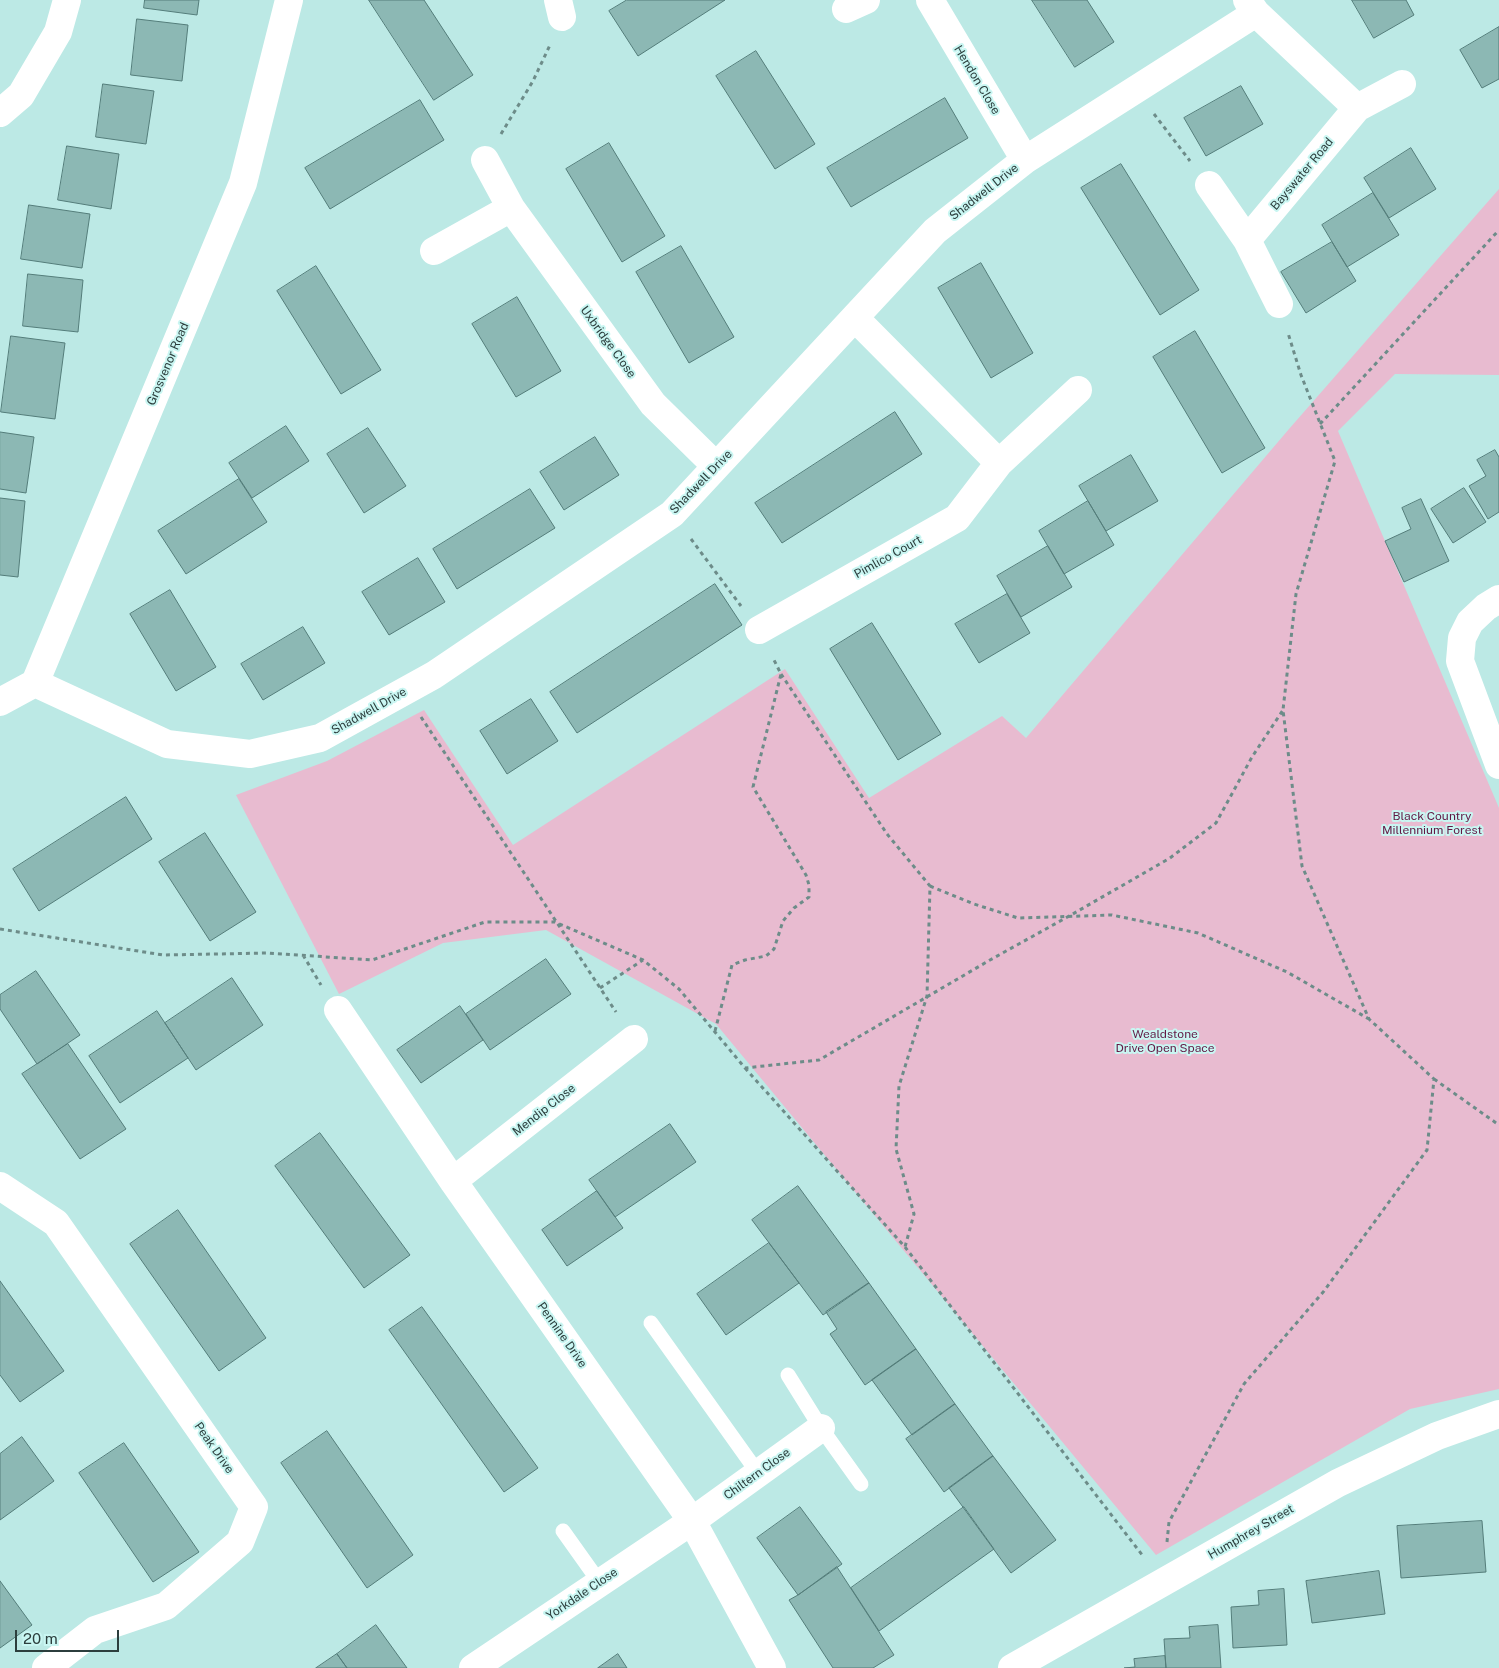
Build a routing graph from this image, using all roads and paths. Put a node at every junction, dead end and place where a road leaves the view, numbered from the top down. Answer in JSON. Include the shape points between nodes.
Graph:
{"nodes":[{"id":1,"x":67,"y":0,"type":"edge"},
{"id":2,"x":289,"y":0,"type":"edge"},
{"id":3,"x":930,"y":0,"type":"edge"},
{"id":4,"x":1252,"y":7,"type":"edge"},
{"id":5,"x":560,"y":9,"type":"edge"},
{"id":6,"x":1402,"y":84,"type":"dead end"},
{"id":7,"x":1135,"y":90,"type":"junction"},
{"id":8,"x":1357,"y":108,"type":"junction"},
{"id":9,"x":0,"y":113,"type":"edge"},
{"id":10,"x":485,"y":160,"type":"joint"},
{"id":11,"x":1025,"y":160,"type":"junction"},
{"id":12,"x":1209,"y":185,"type":"joint"},
{"id":13,"x":511,"y":208,"type":"junction"},
{"id":14,"x":1499,"y":230,"type":"edge"},
{"id":15,"x":1247,"y":240,"type":"junction"},
{"id":16,"x":434,"y":251,"type":"dead end"},
{"id":17,"x":1279,"y":304,"type":"joint"},
{"id":18,"x":855,"y":318,"type":"junction"},
{"id":19,"x":1078,"y":390,"type":"dead end"},
{"id":20,"x":1320,"y":424,"type":"junction"},
{"id":21,"x":999,"y":463,"type":"junction"},
{"id":22,"x":716,"y":466,"type":"junction"},
{"id":23,"x":672,"y":514,"type":"junction"},
{"id":24,"x":1499,"y":599,"type":"edge"},
{"id":25,"x":759,"y":630,"type":"junction"},
{"id":26,"x":781,"y":674,"type":"junction"},
{"id":27,"x":35,"y":683,"type":"junction"},
{"id":28,"x":404,"y":691,"type":"junction"},
{"id":29,"x":0,"y":702,"type":"edge"},
{"id":30,"x":1283,"y":710,"type":"junction"},
{"id":31,"x":1494,"y":737,"type":"edge"},
{"id":32,"x":1499,"y":764,"type":"edge"},
{"id":33,"x":930,"y":886,"type":"junction"},
{"id":34,"x":1071,"y":915,"type":"junction"},
{"id":35,"x":555,"y":922,"type":"junction"},
{"id":36,"x":0,"y":929,"type":"edge"},
{"id":37,"x":643,"y":960,"type":"junction"},
{"id":38,"x":600,"y":988,"type":"junction"},
{"id":39,"x":927,"y":996,"type":"junction"},
{"id":40,"x":338,"y":1010,"type":"dead end"},
{"id":41,"x":1369,"y":1019,"type":"junction"},
{"id":42,"x":715,"y":1032,"type":"junction"},
{"id":43,"x":634,"y":1039,"type":"joint"},
{"id":44,"x":745,"y":1068,"type":"junction"},
{"id":45,"x":1434,"y":1079,"type":"junction"},
{"id":46,"x":1499,"y":1125,"type":"edge"},
{"id":47,"x":453,"y":1181,"type":"junction"},
{"id":48,"x":0,"y":1186,"type":"edge"},
{"id":49,"x":905,"y":1247,"type":"junction"},
{"id":50,"x":651,"y":1323,"type":"dead end"},
{"id":51,"x":788,"y":1375,"type":"dead end"},
{"id":52,"x":1499,"y":1414,"type":"edge"},
{"id":53,"x":821,"y":1428,"type":"junction"},
{"id":54,"x":758,"y":1473,"type":"junction"},
{"id":55,"x":861,"y":1484,"type":"dead end"},
{"id":56,"x":692,"y":1521,"type":"junction"},
{"id":57,"x":563,"y":1531,"type":"dead end"},
{"id":58,"x":600,"y":1583,"type":"junction"},
{"id":59,"x":1163,"y":1583,"type":"junction"},
{"id":60,"x":46,"y":1668,"type":"edge"},
{"id":61,"x":473,"y":1668,"type":"edge"},
{"id":62,"x":772,"y":1668,"type":"edge"},
{"id":63,"x":1012,"y":1668,"type":"edge"}],
"edges":[{"from":1,"to":9,"type":"street","via":[[58,32],[21,95]]},
{"from":2,"to":27,"type":"street","name":"Grosvenor Road","via":[[243,183]]},
{"from":3,"to":11,"type":"street","name":"Hendon Close"},
{"from":4,"to":7,"type":"street","name":"Shadwell Drive"},
{"from":4,"to":8,"type":"street"},
{"from":5,"to":10,"type":"path","via":[[533,81]]},
{"from":6,"to":8,"type":"street","name":"Bayswater Road"},
{"from":7,"to":11,"type":"street","name":"Shadwell Drive"},
{"from":7,"to":12,"type":"path"},
{"from":8,"to":15,"type":"street","name":"Bayswater Road"},
{"from":10,"to":13,"type":"street","name":"Uxbridge Close"},
{"from":11,"to":18,"type":"street","name":"Shadwell Drive","via":[[934,231]]},
{"from":12,"to":15,"type":"street"},
{"from":13,"to":16,"type":"street"},
{"from":13,"to":22,"type":"street","name":"Uxbridge Close","via":[[652,404]]},
{"from":14,"to":20,"type":"path"},
{"from":15,"to":17,"type":"street"},
{"from":17,"to":20,"type":"path"},
{"from":18,"to":21,"type":"street"},
{"from":18,"to":22,"type":"street","name":"Shadwell Drive"},
{"from":19,"to":21,"type":"street","name":"Pimlico Court"},
{"from":20,"to":30,"type":"path","via":[[1335,460],[1296,594]]},
{"from":21,"to":25,"type":"street","name":"Pimlico Court","via":[[957,518]]},
{"from":22,"to":23,"type":"street","name":"Shadwell Drive"},
{"from":23,"to":25,"type":"path"},
{"from":23,"to":28,"type":"street","name":"Shadwell Drive","via":[[434,675]]},
{"from":24,"to":31,"type":"street","via":[[1470,622],[1462,638],[1460,661]]},
{"from":25,"to":26,"type":"path"},
{"from":26,"to":33,"type":"path","via":[[887,834]]},
{"from":26,"to":42,"type":"path","via":[[752,787],[806,874],[809,897],[783,921],[774,950],[766,956],[732,966]]},
{"from":27,"to":28,"type":"street","name":"Shadwell Drive","via":[[167,744],[250,754],[320,738]]},
{"from":27,"to":29,"type":"street"},
{"from":28,"to":35,"type":"path"},
{"from":30,"to":34,"type":"path","via":[[1252,757],[1216,823],[1170,858]]},
{"from":30,"to":41,"type":"path","via":[[1302,866]]},
{"from":31,"to":32,"type":"street"},
{"from":33,"to":34,"type":"path","via":[[1018,918]]},
{"from":33,"to":39,"type":"path"},
{"from":34,"to":39,"type":"path"},
{"from":34,"to":41,"type":"path","via":[[1112,915],[1198,933],[1287,972]]},
{"from":35,"to":36,"type":"path","via":[[485,922],[372,960],[268,953],[163,954]]},
{"from":35,"to":37,"type":"path"},
{"from":35,"to":38,"type":"path"},
{"from":37,"to":38,"type":"path"},
{"from":37,"to":42,"type":"path","via":[[679,989]]},
{"from":38,"to":43,"type":"path"},
{"from":39,"to":44,"type":"path","via":[[818,1060]]},
{"from":39,"to":49,"type":"path","via":[[899,1086],[896,1149],[914,1214]]},
{"from":40,"to":47,"type":"street","name":"Pennine Drive"},
{"from":41,"to":45,"type":"path"},
{"from":42,"to":44,"type":"path"},
{"from":43,"to":47,"type":"street","name":"Mendip Close"},
{"from":44,"to":49,"type":"path"},
{"from":45,"to":46,"type":"path"},
{"from":45,"to":59,"type":"path","via":[[1427,1150],[1324,1291],[1244,1384],[1169,1522]]},
{"from":47,"to":56,"type":"street","name":"Pennine Drive"},
{"from":48,"to":60,"type":"street","name":"Peak Drive","via":[[56,1223],[254,1507],[240,1542],[166,1606],[94,1630]]},
{"from":49,"to":59,"type":"path"},
{"from":50,"to":54,"type":"lane"},
{"from":51,"to":53,"type":"lane"},
{"from":52,"to":59,"type":"street","name":"Humphrey Street","via":[[1438,1436],[1338,1483]]},
{"from":53,"to":54,"type":"street","name":"Chiltern Close"},
{"from":53,"to":55,"type":"lane"},
{"from":54,"to":56,"type":"street","name":"Chiltern Close"},
{"from":56,"to":58,"type":"street","name":"Yorkdale Close"},
{"from":56,"to":62,"type":"street","name":"Pennine Drive"},
{"from":57,"to":58,"type":"lane"},
{"from":58,"to":61,"type":"street","name":"Yorkdale Close"},
{"from":59,"to":63,"type":"street","name":"Humphrey Street"}]}
